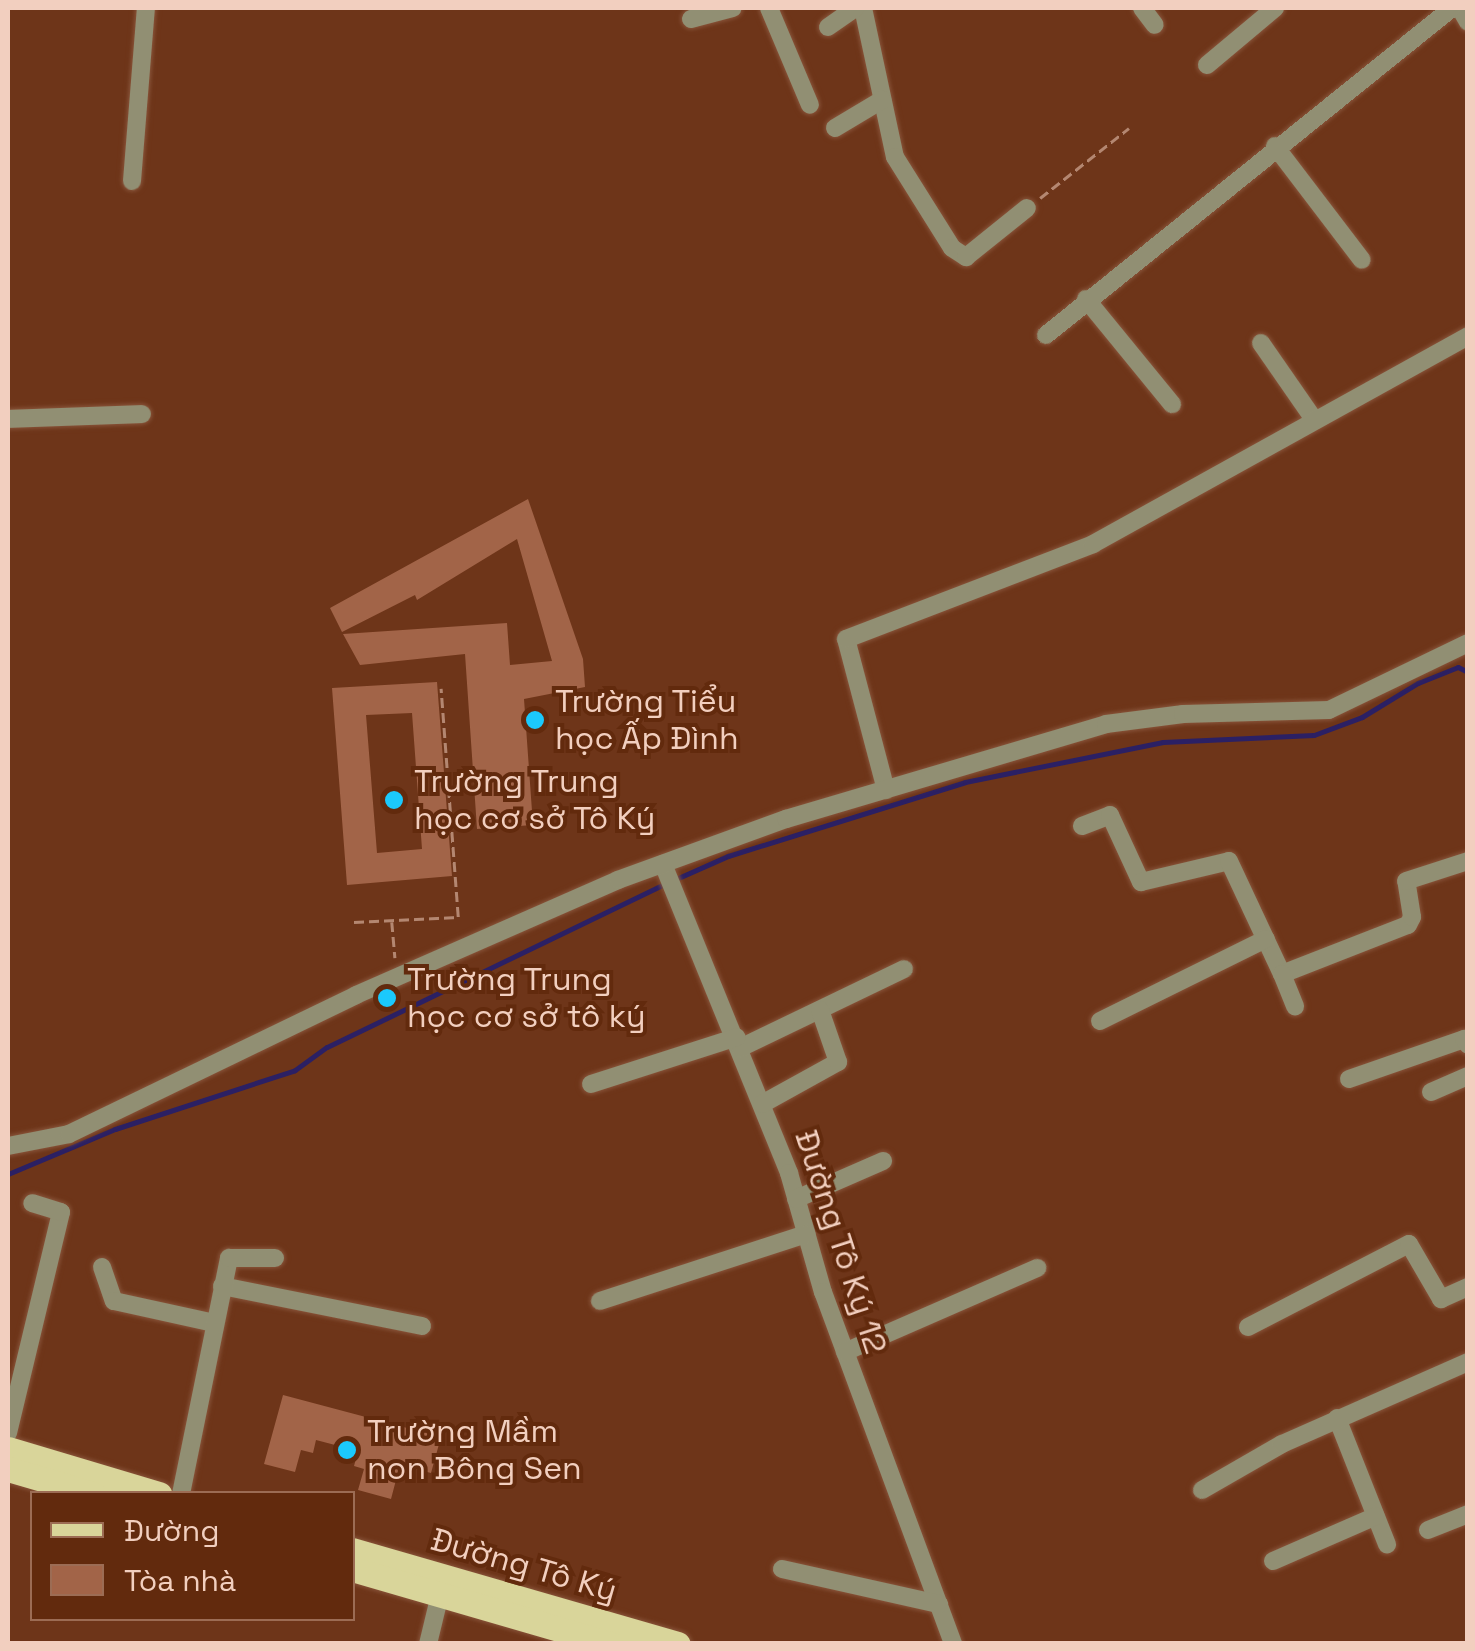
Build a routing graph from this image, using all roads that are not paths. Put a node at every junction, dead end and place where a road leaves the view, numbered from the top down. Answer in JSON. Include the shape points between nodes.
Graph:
{"nodes":[{"id":1,"x":146,"y":8,"type":"edge"},
{"id":2,"x":733,"y":8,"type":"edge"},
{"id":3,"x":769,"y":8,"type":"edge"},
{"id":4,"x":855,"y":8,"type":"edge"},
{"id":5,"x":863,"y":8,"type":"edge"},
{"id":6,"x":1142,"y":8,"type":"edge"},
{"id":7,"x":1276,"y":8,"type":"edge"},
{"id":8,"x":1452,"y":8,"type":"edge"},
{"id":9,"x":1460,"y":8,"type":"edge"},
{"id":10,"x":691,"y":18,"type":"dead end"},
{"id":11,"x":1468,"y":22,"type":"edge"},
{"id":12,"x":1155,"y":25,"type":"dead end"},
{"id":13,"x":828,"y":27,"type":"dead end"},
{"id":14,"x":1208,"y":65,"type":"dead end"},
{"id":15,"x":882,"y":100,"type":"junction"},
{"id":16,"x":810,"y":105,"type":"dead end"},
{"id":17,"x":835,"y":128,"type":"dead end"},
{"id":18,"x":1275,"y":146,"type":"junction"},
{"id":19,"x":132,"y":181,"type":"dead end"},
{"id":20,"x":1028,"y":208,"type":"road end"},
{"id":21,"x":1362,"y":260,"type":"dead end"},
{"id":22,"x":1086,"y":299,"type":"junction"},
{"id":23,"x":1046,"y":336,"type":"dead end"},
{"id":24,"x":1468,"y":336,"type":"edge"},
{"id":25,"x":1261,"y":343,"type":"dead end"},
{"id":26,"x":1172,"y":404,"type":"dead end"},
{"id":27,"x":142,"y":414,"type":"dead end"},
{"id":28,"x":1313,"y":418,"type":"junction"},
{"id":29,"x":8,"y":419,"type":"edge"},
{"id":30,"x":1468,"y":644,"type":"edge"},
{"id":31,"x":886,"y":790,"type":"junction"},
{"id":32,"x":1082,"y":826,"type":"dead end"},
{"id":33,"x":1468,"y":861,"type":"edge"},
{"id":34,"x":664,"y":869,"type":"junction"},
{"id":35,"x":1266,"y":939,"type":"junction"},
{"id":36,"x":904,"y":969,"type":"dead end"},
{"id":37,"x":1282,"y":974,"type":"junction"},
{"id":38,"x":1295,"y":1006,"type":"dead end"},
{"id":39,"x":820,"y":1010,"type":"junction"},
{"id":40,"x":1100,"y":1021,"type":"dead end"},
{"id":41,"x":739,"y":1043,"type":"junction"},
{"id":42,"x":1468,"y":1045,"type":"edge"},
{"id":43,"x":1468,"y":1076,"type":"edge"},
{"id":44,"x":1349,"y":1079,"type":"dead end"},
{"id":45,"x":592,"y":1084,"type":"dead end"},
{"id":46,"x":1432,"y":1092,"type":"dead end"},
{"id":47,"x":762,"y":1104,"type":"junction"},
{"id":48,"x":8,"y":1146,"type":"edge"},
{"id":49,"x":883,"y":1161,"type":"dead end"},
{"id":50,"x":796,"y":1199,"type":"junction"},
{"id":51,"x":32,"y":1203,"type":"dead end"},
{"id":52,"x":806,"y":1234,"type":"junction"},
{"id":53,"x":275,"y":1258,"type":"dead end"},
{"id":54,"x":102,"y":1267,"type":"dead end"},
{"id":55,"x":1036,"y":1268,"type":"dead end"},
{"id":56,"x":222,"y":1286,"type":"junction"},
{"id":57,"x":1468,"y":1288,"type":"edge"},
{"id":58,"x":600,"y":1301,"type":"dead end"},
{"id":59,"x":214,"y":1323,"type":"junction"},
{"id":60,"x":422,"y":1326,"type":"dead end"},
{"id":61,"x":1248,"y":1326,"type":"dead end"},
{"id":62,"x":845,"y":1352,"type":"junction"},
{"id":63,"x":1468,"y":1362,"type":"edge"},
{"id":64,"x":1338,"y":1418,"type":"junction"},
{"id":65,"x":8,"y":1433,"type":"edge"},
{"id":66,"x":8,"y":1449,"type":"edge"},
{"id":67,"x":8,"y":1469,"type":"edge"},
{"id":68,"x":1202,"y":1490,"type":"dead end"},
{"id":69,"x":83,"y":1491,"type":"edge"},
{"id":70,"x":149,"y":1491,"type":"edge"},
{"id":71,"x":181,"y":1491,"type":"edge"},
{"id":72,"x":1468,"y":1514,"type":"edge"},
{"id":73,"x":1376,"y":1516,"type":"junction"},
{"id":74,"x":1428,"y":1530,"type":"dead end"},
{"id":75,"x":1387,"y":1544,"type":"dead end"},
{"id":76,"x":355,"y":1551,"type":"edge"},
{"id":77,"x":1273,"y":1561,"type":"dead end"},
{"id":78,"x":782,"y":1568,"type":"dead end"},
{"id":79,"x":355,"y":1570,"type":"edge"},
{"id":80,"x":443,"y":1585,"type":"junction"},
{"id":81,"x":939,"y":1604,"type":"junction"},
{"id":82,"x":428,"y":1644,"type":"edge"},
{"id":83,"x":610,"y":1644,"type":"edge"},
{"id":84,"x":678,"y":1644,"type":"edge"},
{"id":85,"x":953,"y":1644,"type":"edge"}],
"edges":[{"from":1,"to":19,"type":"street"},
{"from":2,"to":10,"type":"street"},
{"from":3,"to":16,"type":"street"},
{"from":4,"to":13,"type":"street"},
{"from":5,"to":15,"type":"street"},
{"from":6,"to":12,"type":"street"},
{"from":7,"to":14,"type":"street"},
{"from":8,"to":18,"type":"street"},
{"from":9,"to":11,"type":"street"},
{"from":15,"to":17,"type":"street"},
{"from":15,"to":20,"type":"street","via":[[895,157],[952,248],[966,258]]},
{"from":18,"to":21,"type":"street"},
{"from":18,"to":22,"type":"street"},
{"from":22,"to":23,"type":"street"},
{"from":22,"to":26,"type":"street"},
{"from":24,"to":28,"type":"street"},
{"from":25,"to":28,"type":"street"},
{"from":27,"to":29,"type":"street"},
{"from":28,"to":31,"type":"street","via":[[1093,544],[846,639]]},
{"from":30,"to":31,"type":"street","via":[[1329,710],[1184,714],[1106,724]]},
{"from":31,"to":34,"type":"street"},
{"from":32,"to":35,"type":"street","via":[[1110,815],[1140,882],[1228,861]]},
{"from":33,"to":37,"type":"street","via":[[1406,881],[1408,925]]},
{"from":34,"to":41,"type":"street","name":"Đường Tô Ký 12"},
{"from":34,"to":48,"type":"street","via":[[397,978],[69,1134]]},
{"from":35,"to":37,"type":"street"},
{"from":35,"to":40,"type":"street"},
{"from":36,"to":39,"type":"street"},
{"from":37,"to":38,"type":"street"},
{"from":39,"to":41,"type":"street"},
{"from":39,"to":47,"type":"street","via":[[838,1062]]},
{"from":41,"to":45,"type":"street"},
{"from":41,"to":47,"type":"street","name":"Đường Tô Ký 12"},
{"from":42,"to":44,"type":"street","via":[[1464,1039]]},
{"from":43,"to":46,"type":"street"},
{"from":47,"to":50,"type":"street","name":"Đường Tô Ký 12"},
{"from":49,"to":50,"type":"street"},
{"from":50,"to":52,"type":"street","name":"Đường Tô Ký 12"},
{"from":51,"to":65,"type":"street","via":[[61,1212]]},
{"from":52,"to":58,"type":"street"},
{"from":52,"to":62,"type":"street","name":"Đường Tô Ký 12"},
{"from":53,"to":56,"type":"street","via":[[228,1258]]},
{"from":54,"to":59,"type":"street","via":[[114,1301]]},
{"from":55,"to":62,"type":"street"},
{"from":56,"to":59,"type":"street"},
{"from":56,"to":60,"type":"street"},
{"from":57,"to":61,"type":"street","via":[[1442,1299],[1410,1244]]},
{"from":59,"to":71,"type":"street"},
{"from":62,"to":81,"type":"street","name":"Đường Tô Ký 12"},
{"from":63,"to":64,"type":"street"},
{"from":64,"to":68,"type":"street"},
{"from":64,"to":73,"type":"street"},
{"from":66,"to":70,"type":"main road"},
{"from":67,"to":69,"type":"main road"},
{"from":72,"to":74,"type":"street"},
{"from":73,"to":75,"type":"street"},
{"from":73,"to":77,"type":"street"},
{"from":76,"to":80,"type":"main road","name":"Đường Tô Ký"},
{"from":78,"to":81,"type":"street"},
{"from":79,"to":80,"type":"main road","name":"Đường Tô Ký"},
{"from":80,"to":82,"type":"street"},
{"from":80,"to":83,"type":"main road","name":"Đường Tô Ký"},
{"from":80,"to":84,"type":"main road","name":"Đường Tô Ký"},
{"from":81,"to":85,"type":"street","name":"Đường Tô Ký 12"}]}
